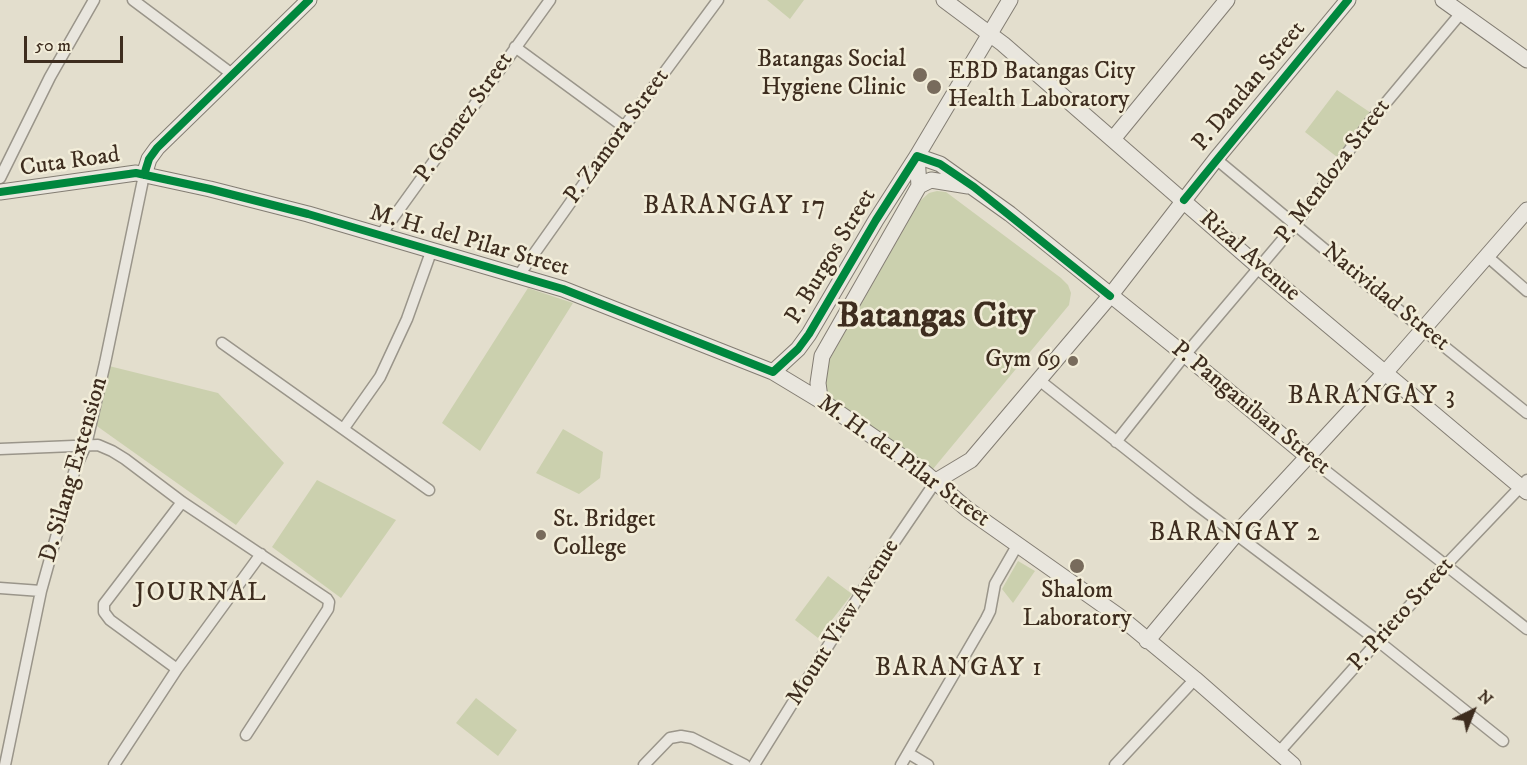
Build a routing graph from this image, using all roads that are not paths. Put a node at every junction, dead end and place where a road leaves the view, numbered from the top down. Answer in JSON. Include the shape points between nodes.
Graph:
{"nodes":[{"id":1,"x":94,"y":0,"type":"edge"},
{"id":2,"x":133,"y":0,"type":"edge"},
{"id":3,"x":309,"y":0,"type":"edge"},
{"id":4,"x":550,"y":0,"type":"edge"},
{"id":5,"x":718,"y":0,"type":"edge"},
{"id":6,"x":944,"y":0,"type":"edge"},
{"id":7,"x":1010,"y":0,"type":"edge"},
{"id":8,"x":1227,"y":0,"type":"edge"},
{"id":9,"x":1348,"y":0,"type":"edge"},
{"id":10,"x":1443,"y":0,"type":"edge"},
{"id":11,"x":1461,"y":13,"type":"junction"},
{"id":12,"x":991,"y":34,"type":"junction"},
{"id":13,"x":515,"y":47,"type":"junction"},
{"id":14,"x":1527,"y":60,"type":"edge"},
{"id":15,"x":232,"y":74,"type":"junction"},
{"id":16,"x":624,"y":127,"type":"junction"},
{"id":17,"x":1113,"y":139,"type":"junction"},
{"id":18,"x":917,"y":156,"type":"junction"},
{"id":19,"x":1216,"y":159,"type":"junction"},
{"id":20,"x":144,"y":175,"type":"junction"},
{"id":21,"x":0,"y":178,"type":"edge"},
{"id":22,"x":919,"y":186,"type":"junction"},
{"id":23,"x":974,"y":187,"type":"junction"},
{"id":24,"x":0,"y":192,"type":"edge"},
{"id":25,"x":1184,"y":200,"type":"junction"},
{"id":26,"x":1527,"y":210,"type":"edge"},
{"id":27,"x":1295,"y":225,"type":"junction"},
{"id":28,"x":380,"y":236,"type":"junction"},
{"id":29,"x":431,"y":252,"type":"junction"},
{"id":30,"x":1488,"y":257,"type":"junction"},
{"id":31,"x":1259,"y":267,"type":"junction"},
{"id":32,"x":519,"y":275,"type":"junction"},
{"id":33,"x":1527,"y":291,"type":"edge"},
{"id":34,"x":1110,"y":296,"type":"junction"},
{"id":35,"x":1424,"y":329,"type":"junction"},
{"id":36,"x":222,"y":343,"type":"dead end"},
{"id":37,"x":798,"y":349,"type":"junction"},
{"id":38,"x":1185,"y":355,"type":"junction"},
{"id":39,"x":820,"y":363,"type":"junction"},
{"id":40,"x":773,"y":372,"type":"junction"},
{"id":41,"x":1384,"y":374,"type":"junction"},
{"id":42,"x":1039,"y":380,"type":"junction"},
{"id":43,"x":826,"y":404,"type":"junction"},
{"id":44,"x":1527,"y":413,"type":"edge"},
{"id":45,"x":344,"y":428,"type":"junction"},
{"id":46,"x":1116,"y":442,"type":"junction"},
{"id":47,"x":86,"y":445,"type":"junction"},
{"id":48,"x":0,"y":449,"type":"edge"},
{"id":49,"x":1308,"y":458,"type":"junction"},
{"id":50,"x":936,"y":481,"type":"junction"},
{"id":51,"x":1525,"y":486,"type":"edge"},
{"id":52,"x":429,"y":490,"type":"dead end"},
{"id":53,"x":182,"y":502,"type":"junction"},
{"id":54,"x":1236,"y":534,"type":"junction"},
{"id":55,"x":1018,"y":544,"type":"junction"},
{"id":56,"x":261,"y":554,"type":"junction"},
{"id":57,"x":1445,"y":566,"type":"junction"},
{"id":58,"x":0,"y":588,"type":"edge"},
{"id":59,"x":41,"y":591,"type":"junction"},
{"id":60,"x":1527,"y":629,"type":"edge"},
{"id":61,"x":1148,"y":640,"type":"junction"},
{"id":62,"x":1378,"y":641,"type":"junction"},
{"id":63,"x":177,"y":669,"type":"junction"},
{"id":64,"x":1195,"y":679,"type":"junction"},
{"id":65,"x":246,"y":735,"type":"dead end"},
{"id":66,"x":1503,"y":741,"type":"dead end"},
{"id":67,"x":1279,"y":752,"type":"junction"},
{"id":68,"x":908,"y":753,"type":"junction"},
{"id":69,"x":5,"y":765,"type":"edge"},
{"id":70,"x":114,"y":765,"type":"edge"},
{"id":71,"x":644,"y":765,"type":"edge"},
{"id":72,"x":745,"y":765,"type":"edge"},
{"id":73,"x":754,"y":765,"type":"edge"},
{"id":74,"x":901,"y":765,"type":"edge"},
{"id":75,"x":928,"y":765,"type":"edge"},
{"id":76,"x":1115,"y":765,"type":"edge"},
{"id":77,"x":1293,"y":765,"type":"edge"}],
"edges":[{"from":1,"to":21,"type":"street"},
{"from":2,"to":15,"type":"street"},
{"from":3,"to":15,"type":"street"},
{"from":4,"to":13,"type":"street","name":"P. Gomez Street"},
{"from":5,"to":16,"type":"street","name":"P. Zamora Street"},
{"from":6,"to":12,"type":"street","name":"Rizal Avenue"},
{"from":7,"to":12,"type":"street","name":"P. Burgos Street"},
{"from":8,"to":17,"type":"street"},
{"from":9,"to":19,"type":"street","name":"P. Dandan Street"},
{"from":10,"to":11,"type":"street"},
{"from":11,"to":14,"type":"street"},
{"from":11,"to":27,"type":"street","name":"P. Mendoza Street","via":[[1369,123]]},
{"from":12,"to":17,"type":"street","name":"Rizal Avenue"},
{"from":12,"to":18,"type":"street","name":"P. Burgos Street"},
{"from":13,"to":16,"type":"street"},
{"from":13,"to":28,"type":"street","name":"P. Gomez Street"},
{"from":15,"to":20,"type":"street","via":[[157,148]]},
{"from":16,"to":32,"type":"street","name":"P. Zamora Street"},
{"from":17,"to":25,"type":"street","name":"Rizal Avenue"},
{"from":18,"to":22,"type":"street"},
{"from":18,"to":23,"type":"street","name":"P. Panganiban Street","via":[[940,164]]},
{"from":18,"to":37,"type":"street","name":"P. Burgos Street"},
{"from":19,"to":25,"type":"street","name":"P. Dandan Street"},
{"from":19,"to":27,"type":"street","name":"Natividad Street"},
{"from":20,"to":24,"type":"street","name":"Cuta Road"},
{"from":20,"to":28,"type":"street","name":"M. H. del Pilar Street","via":[[280,207]]},
{"from":20,"to":47,"type":"street","name":"D. Silang Extension"},
{"from":22,"to":23,"type":"street","name":"P. Panganiban Street","via":[[931,180]]},
{"from":22,"to":39,"type":"street","name":"P. Burgos Street"},
{"from":23,"to":34,"type":"street","name":"P. Panganiban Street"},
{"from":25,"to":31,"type":"street","name":"Rizal Avenue"},
{"from":25,"to":34,"type":"street","name":"P. Dandan Street"},
{"from":26,"to":30,"type":"street"},
{"from":27,"to":31,"type":"street","name":"P. Mendoza Street"},
{"from":27,"to":35,"type":"street","name":"Natividad Street"},
{"from":28,"to":29,"type":"street","name":"M. H. del Pilar Street"},
{"from":29,"to":32,"type":"street","name":"M. H. del Pilar Street"},
{"from":29,"to":45,"type":"street","via":[[380,376]]},
{"from":30,"to":33,"type":"street"},
{"from":30,"to":35,"type":"street"},
{"from":31,"to":38,"type":"street","name":"P. Mendoza Street"},
{"from":31,"to":41,"type":"street","name":"Rizal Avenue"},
{"from":32,"to":40,"type":"street","name":"M. H. del Pilar Street","via":[[593,300]]},
{"from":34,"to":38,"type":"street","name":"P. Panganiban Street"},
{"from":34,"to":42,"type":"street","name":"P. Dandan Street"},
{"from":35,"to":41,"type":"street"},
{"from":35,"to":44,"type":"street","name":"Natividad Street"},
{"from":36,"to":45,"type":"street"},
{"from":37,"to":39,"type":"street"},
{"from":37,"to":40,"type":"street","name":"P. Burgos Street"},
{"from":38,"to":46,"type":"street","name":"P. Mendoza Street"},
{"from":38,"to":49,"type":"street","name":"P. Panganiban Street"},
{"from":39,"to":43,"type":"street","name":"P. Burgos Street","via":[[820,398]]},
{"from":40,"to":43,"type":"street","name":"M. H. del Pilar Street"},
{"from":41,"to":49,"type":"street"},
{"from":41,"to":51,"type":"street","name":"Rizal Avenue"},
{"from":42,"to":46,"type":"street"},
{"from":42,"to":50,"type":"street","name":"P. Dandan Street","via":[[971,460]]},
{"from":43,"to":50,"type":"street","name":"M. H. del Pilar Street"},
{"from":45,"to":52,"type":"street"},
{"from":46,"to":54,"type":"street"},
{"from":47,"to":48,"type":"street"},
{"from":47,"to":53,"type":"street","via":[[98,445],[125,459]]},
{"from":47,"to":59,"type":"street","name":"D. Silang Extension","via":[[75,469]]},
{"from":49,"to":54,"type":"street"},
{"from":49,"to":57,"type":"street","name":"P. Panganiban Street"},
{"from":50,"to":55,"type":"street","name":"M. H. del Pilar Street","via":[[967,509]]},
{"from":50,"to":73,"type":"street","name":"Mount View Avenue","via":[[876,569]]},
{"from":51,"to":57,"type":"street","name":"P. Prieto Street"},
{"from":53,"to":56,"type":"street"},
{"from":53,"to":63,"type":"street","via":[[104,604],[110,620]]},
{"from":54,"to":61,"type":"street"},
{"from":54,"to":62,"type":"street"},
{"from":55,"to":61,"type":"street","name":"M. H. del Pilar Street"},
{"from":55,"to":68,"type":"street","via":[[995,584],[986,619]]},
{"from":56,"to":63,"type":"street"},
{"from":56,"to":65,"type":"street","via":[[329,602]]},
{"from":57,"to":60,"type":"street","name":"P. Panganiban Street"},
{"from":57,"to":62,"type":"street","name":"P. Prieto Street"},
{"from":58,"to":59,"type":"street"},
{"from":59,"to":69,"type":"street","name":"D. Silang Extension"},
{"from":61,"to":64,"type":"street","name":"M. H. del Pilar Street"},
{"from":62,"to":66,"type":"street"},
{"from":62,"to":67,"type":"street","name":"P. Prieto Street"},
{"from":63,"to":70,"type":"street"},
{"from":64,"to":67,"type":"street","name":"M. H. del Pilar Street"},
{"from":64,"to":76,"type":"street"},
{"from":67,"to":77,"type":"street","name":"M. H. del Pilar Street"},
{"from":68,"to":74,"type":"street"},
{"from":68,"to":75,"type":"street"},
{"from":71,"to":72,"type":"street","via":[[670,738],[681,736]]}]}
